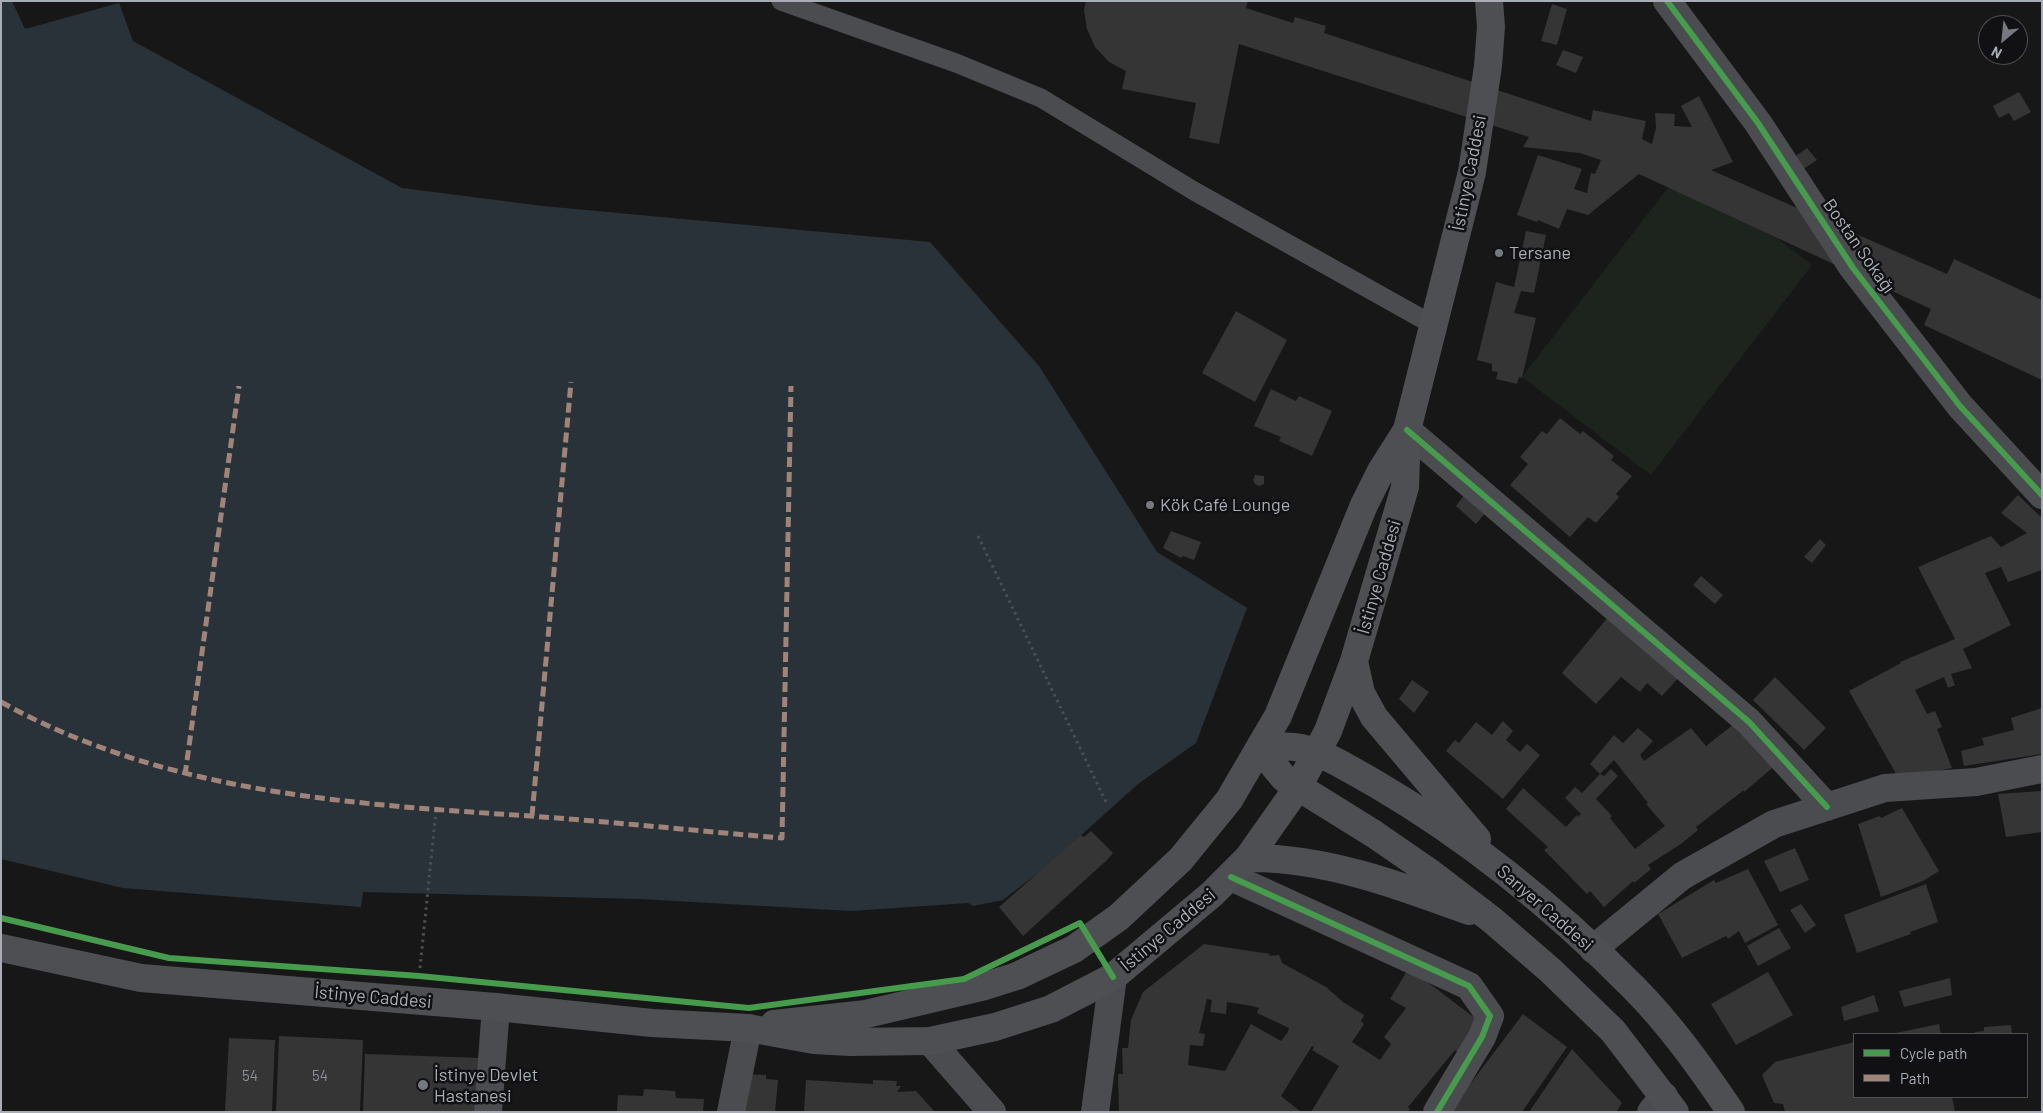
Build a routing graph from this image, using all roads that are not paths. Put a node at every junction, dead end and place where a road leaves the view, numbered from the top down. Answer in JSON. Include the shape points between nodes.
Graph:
{"nodes":[{"id":1,"x":781,"y":1,"type":"edge"},
{"id":2,"x":1489,"y":1,"type":"edge"},
{"id":3,"x":1667,"y":1,"type":"edge"},
{"id":4,"x":1435,"y":326,"type":"junction"},
{"id":5,"x":1407,"y":430,"type":"junction"},
{"id":6,"x":2042,"y":495,"type":"edge"},
{"id":7,"x":1354,"y":661,"type":"junction"},
{"id":8,"x":1260,"y":749,"type":"junction"},
{"id":9,"x":1317,"y":754,"type":"junction"},
{"id":10,"x":2042,"y":769,"type":"edge"},
{"id":11,"x":1298,"y":787,"type":"junction"},
{"id":12,"x":1827,"y":807,"type":"junction"},
{"id":13,"x":1239,"y":868,"type":"junction"},
{"id":14,"x":1505,"y":872,"type":"junction"},
{"id":15,"x":1492,"y":920,"type":"junction"},
{"id":16,"x":1,"y":948,"type":"edge"},
{"id":17,"x":1593,"y":949,"type":"junction"},
{"id":18,"x":1113,"y":976,"type":"junction"},
{"id":19,"x":496,"y":1007,"type":"junction"},
{"id":20,"x":748,"y":1028,"type":"junction"},
{"id":21,"x":930,"y":1041,"type":"junction"},
{"id":22,"x":1663,"y":1106,"type":"edge"},
{"id":23,"x":488,"y":1112,"type":"edge"},
{"id":24,"x":731,"y":1112,"type":"edge"},
{"id":25,"x":992,"y":1112,"type":"edge"},
{"id":26,"x":1095,"y":1112,"type":"edge"},
{"id":27,"x":1437,"y":1112,"type":"edge"},
{"id":28,"x":1731,"y":1112,"type":"edge"}],
"edges":[{"from":1,"to":4,"type":"lane","via":[[956,63],[1041,98],[1194,191]]},
{"from":2,"to":4,"type":"main road","name":"İstinye Caddesi","via":[[1492,26],[1473,163]]},
{"from":3,"to":6,"type":"street","name":"Bostan Sokağı","via":[[1758,123],[1853,268],[1960,406]]},
{"from":4,"to":5,"type":"main road","name":"İstinye Caddesi"},
{"from":5,"to":7,"type":"main road","name":"İstinye Caddesi","via":[[1405,486]]},
{"from":5,"to":8,"type":"main road","name":"İstinye Caddesi","via":[[1364,505],[1290,690]]},
{"from":5,"to":12,"type":"street","via":[[1749,722]]},
{"from":7,"to":9,"type":"main road","name":"İstinye Caddesi"},
{"from":7,"to":14,"type":"main road","via":[[1361,693],[1374,717]]},
{"from":8,"to":9,"type":"main road","name":"Sarıyer Caddesi","via":[[1280,746]]},
{"from":8,"to":11,"type":"main road","via":[[1284,778]]},
{"from":8,"to":20,"type":"main road","name":"İstinye Caddesi","via":[[1228,800],[1181,859],[1118,917],[1074,949],[1017,976],[924,1001],[866,1014]]},
{"from":9,"to":11,"type":"main road","name":"İstinye Caddesi"},
{"from":9,"to":14,"type":"main road","name":"Sarıyer Caddesi","via":[[1347,767],[1410,804]]},
{"from":10,"to":12,"type":"street","via":[[1976,782],[1885,788]]},
{"from":11,"to":13,"type":"main road","name":"İstinye Caddesi","via":[[1272,828]]},
{"from":11,"to":15,"type":"main road","via":[[1418,864]]},
{"from":12,"to":17,"type":"street","via":[[1774,824],[1682,876]]},
{"from":13,"to":15,"type":"main road","via":[[1302,861],[1350,872]]},
{"from":13,"to":18,"type":"main road","name":"İstinye Caddesi"},
{"from":13,"to":27,"type":"street","via":[[1469,986],[1490,1016],[1482,1036]]},
{"from":14,"to":17,"type":"main road","name":"Sarıyer Caddesi"},
{"from":15,"to":22,"type":"main road","via":[[1613,1031]]},
{"from":16,"to":19,"type":"main road","name":"İstinye Caddesi","via":[[141,978]]},
{"from":17,"to":28,"type":"main road","name":"Sarıyer Caddesi","via":[[1634,988],[1702,1069]]},
{"from":18,"to":21,"type":"main road","name":"İstinye Caddesi","via":[[1051,1009],[995,1027]]},
{"from":18,"to":26,"type":"street"},
{"from":19,"to":20,"type":"main road","name":"İstinye Caddesi","via":[[652,1023]]},
{"from":19,"to":23,"type":"street"},
{"from":20,"to":21,"type":"main road","name":"İstinye Caddesi","via":[[814,1040]]},
{"from":20,"to":24,"type":"street"},
{"from":21,"to":25,"type":"street"}]}
